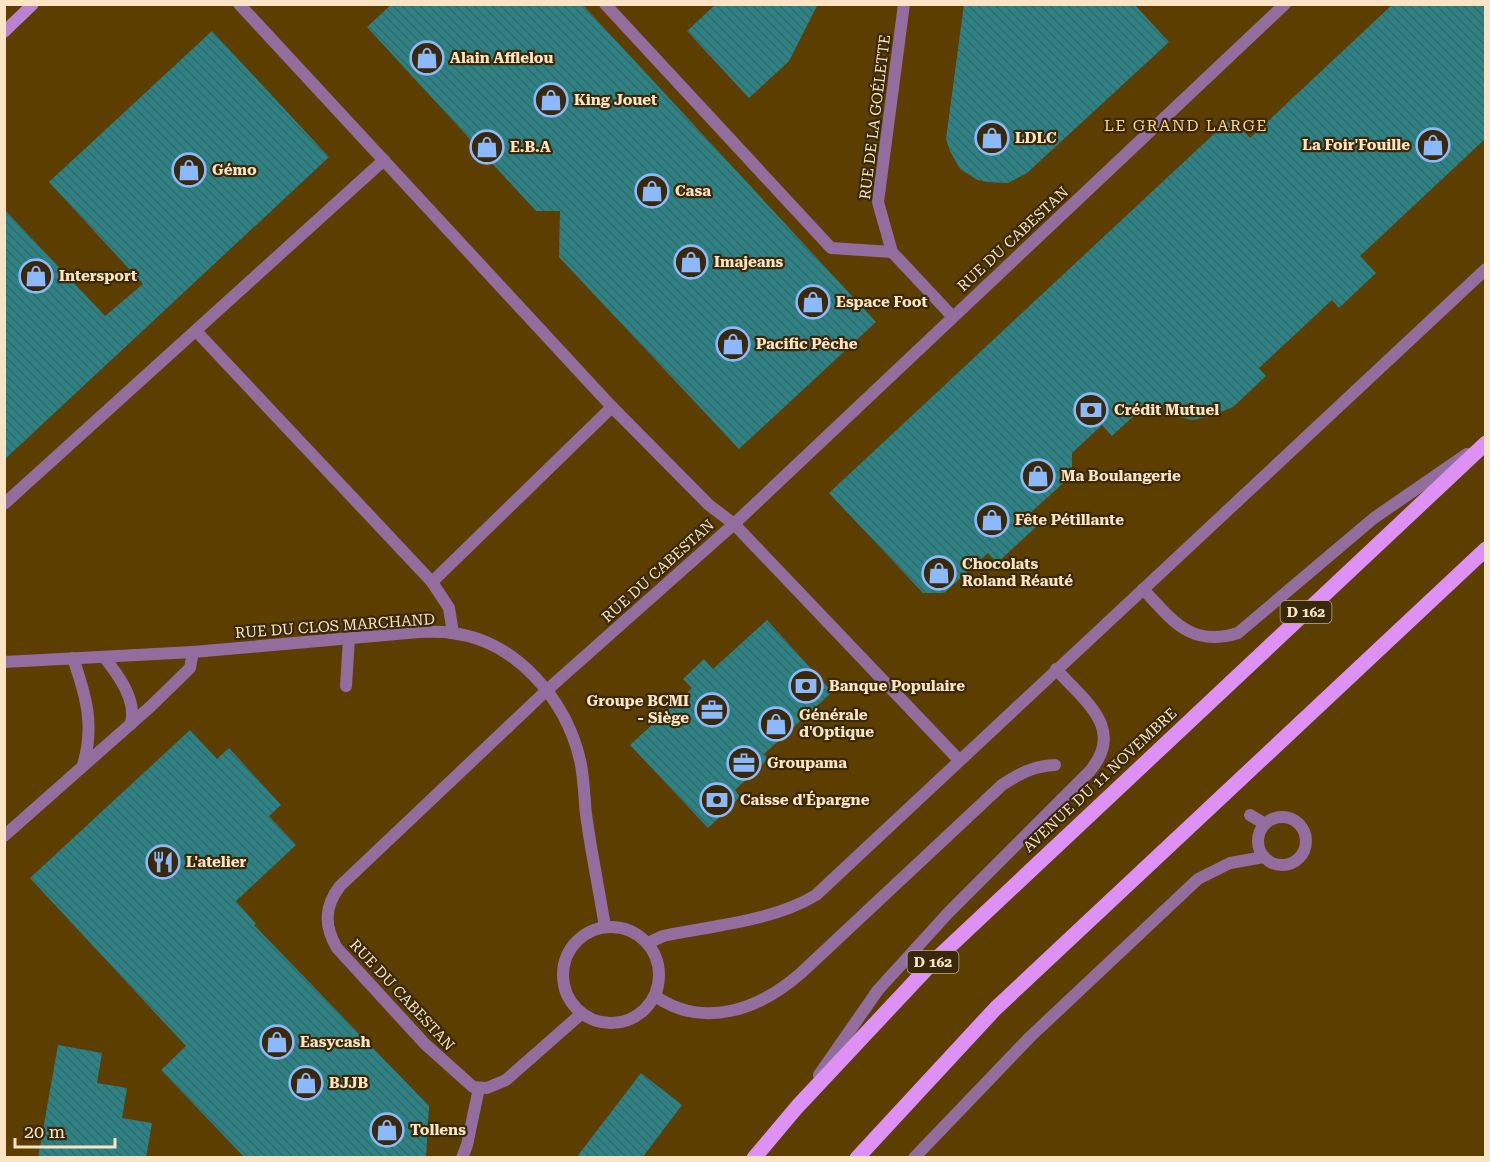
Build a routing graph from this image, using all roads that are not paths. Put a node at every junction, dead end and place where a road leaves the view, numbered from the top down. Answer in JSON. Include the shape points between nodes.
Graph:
{"nodes":[{"id":1,"x":33,"y":4,"type":"edge"},
{"id":2,"x":239,"y":4,"type":"edge"},
{"id":3,"x":604,"y":4,"type":"edge"},
{"id":4,"x":904,"y":4,"type":"edge"},
{"id":5,"x":1285,"y":4,"type":"edge"},
{"id":6,"x":4,"y":32,"type":"edge"},
{"id":7,"x":384,"y":160,"type":"junction"},
{"id":8,"x":892,"y":252,"type":"junction"},
{"id":9,"x":1485,"y":269,"type":"edge"},
{"id":10,"x":952,"y":316,"type":"junction"},
{"id":11,"x":196,"y":331,"type":"junction"},
{"id":12,"x":612,"y":407,"type":"junction"},
{"id":13,"x":1485,"y":442,"type":"edge"},
{"id":14,"x":4,"y":504,"type":"edge"},
{"id":15,"x":734,"y":524,"type":"junction"},
{"id":16,"x":1485,"y":549,"type":"edge"},
{"id":17,"x":432,"y":582,"type":"junction"},
{"id":18,"x":1143,"y":589,"type":"junction"},
{"id":19,"x":453,"y":633,"type":"junction"},
{"id":20,"x":348,"y":638,"type":"junction"},
{"id":21,"x":193,"y":652,"type":"junction"},
{"id":22,"x":104,"y":657,"type":"junction"},
{"id":23,"x":73,"y":658,"type":"junction"},
{"id":24,"x":4,"y":662,"type":"edge"},
{"id":25,"x":1056,"y":669,"type":"junction"},
{"id":26,"x":346,"y":686,"type":"dead end"},
{"id":27,"x":547,"y":690,"type":"junction"},
{"id":28,"x":131,"y":724,"type":"junction"},
{"id":29,"x":959,"y":760,"type":"junction"},
{"id":30,"x":1055,"y":765,"type":"dead end"},
{"id":31,"x":83,"y":766,"type":"junction"},
{"id":32,"x":1250,"y":815,"type":"dead end"},
{"id":33,"x":1265,"y":824,"type":"junction"},
{"id":34,"x":4,"y":836,"type":"edge"},
{"id":35,"x":1264,"y":857,"type":"junction"},
{"id":36,"x":606,"y":927,"type":"junction"},
{"id":37,"x":648,"y":943,"type":"junction"},
{"id":38,"x":655,"y":996,"type":"junction"},
{"id":39,"x":581,"y":1014,"type":"junction"},
{"id":40,"x":479,"y":1088,"type":"junction"},
{"id":41,"x":797,"y":1107,"type":"junction"},
{"id":42,"x":462,"y":1158,"type":"edge"},
{"id":43,"x":754,"y":1158,"type":"edge"},
{"id":44,"x":857,"y":1158,"type":"edge"},
{"id":45,"x":914,"y":1158,"type":"edge"}],
"edges":[{"from":1,"to":6,"type":"street"},
{"from":2,"to":7,"type":"street"},
{"from":3,"to":8,"type":"street","via":[[831,248]]},
{"from":4,"to":8,"type":"street","name":"RUE DE LA GOÉLETTE","via":[[878,202]]},
{"from":5,"to":10,"type":"street","name":"RUE DU CABESTAN"},
{"from":7,"to":11,"type":"street"},
{"from":7,"to":12,"type":"street"},
{"from":8,"to":10,"type":"street","name":"RUE DE LA GOÉLETTE"},
{"from":9,"to":18,"type":"street"},
{"from":10,"to":15,"type":"street","name":"RUE DU CABESTAN"},
{"from":11,"to":14,"type":"street"},
{"from":11,"to":17,"type":"street"},
{"from":12,"to":15,"type":"street","via":[[710,506]]},
{"from":12,"to":17,"type":"street"},
{"from":13,"to":18,"type":"street","via":[[1374,518],[1238,633],[1212,638],[1189,632]]},
{"from":13,"to":41,"type":"main road","name":"AVENUE DU 11 NOVEMBRE","number":"D 162","via":[[932,963]]},
{"from":15,"to":27,"type":"street","name":"RUE DU CABESTAN"},
{"from":15,"to":29,"type":"street"},
{"from":16,"to":44,"type":"main road","via":[[995,1009]]},
{"from":17,"to":19,"type":"street","via":[[449,608]]},
{"from":18,"to":25,"type":"street"},
{"from":19,"to":20,"type":"street","name":"RUE DU CLOS MARCHAND"},
{"from":19,"to":27,"type":"street","name":"RUE DU CLOS MARCHAND","via":[[486,643],[518,662]]},
{"from":20,"to":21,"type":"street","name":"RUE DU CLOS MARCHAND"},
{"from":20,"to":26,"type":"street"},
{"from":21,"to":22,"type":"street","name":"RUE DU CLOS MARCHAND"},
{"from":21,"to":28,"type":"street","via":[[190,668]]},
{"from":22,"to":23,"type":"street","name":"RUE DU CLOS MARCHAND"},
{"from":22,"to":28,"type":"street","via":[[128,695]]},
{"from":23,"to":24,"type":"street","name":"RUE DU CLOS MARCHAND"},
{"from":23,"to":31,"type":"street","via":[[90,717]]},
{"from":25,"to":29,"type":"street"},
{"from":25,"to":41,"type":"street","via":[[1103,724],[1101,756],[878,990]]},
{"from":27,"to":36,"type":"street","name":"RUE DU CLOS MARCHAND","via":[[568,724],[580,761]]},
{"from":27,"to":40,"type":"street","name":"RUE DU CABESTAN","via":[[340,886],[326,917],[333,942],[354,969],[425,1044],[464,1081]]},
{"from":28,"to":31,"type":"street"},
{"from":29,"to":37,"type":"street","via":[[816,895],[799,905],[663,936]]},
{"from":30,"to":38,"type":"street","via":[[1039,765],[1002,785],[801,974],[766,999],[733,1011],[700,1013],[667,1004]]},
{"from":31,"to":34,"type":"street"},
{"from":32,"to":33,"type":"street"},
{"from":33,"to":35,"type":"street","via":[[1258,836]]},
{"from":33,"to":35,"type":"street","via":[[1280,817],[1295,820],[1306,841],[1302,854],[1292,863],[1277,865]]},
{"from":35,"to":45,"type":"street","via":[[1230,863],[1198,879],[1029,1037]]},
{"from":36,"to":37,"type":"street","via":[[621,927]]},
{"from":36,"to":39,"type":"street","via":[[590,931],[576,941],[567,955],[564,987]]},
{"from":37,"to":38,"type":"street","via":[[659,969]]},
{"from":38,"to":39,"type":"street","via":[[647,1008],[623,1023],[608,1024]]},
{"from":39,"to":40,"type":"street","via":[[506,1080]]},
{"from":40,"to":42,"type":"street"},
{"from":41,"to":43,"type":"main road","name":"AVENUE DU 11 NOVEMBRE","number":"D 162"}]}
